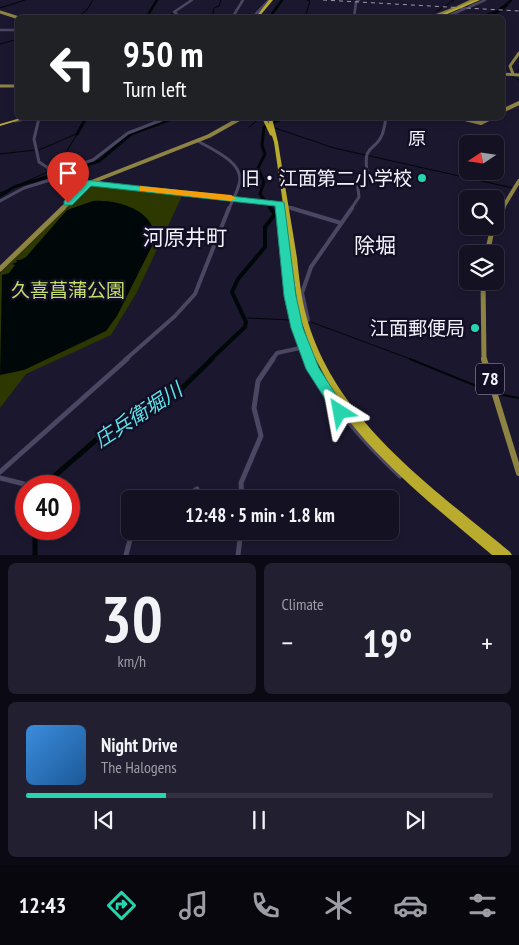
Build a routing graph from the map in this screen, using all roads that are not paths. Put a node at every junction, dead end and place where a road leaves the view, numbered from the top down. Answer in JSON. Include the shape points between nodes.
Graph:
{"nodes":[{"id":1,"x":192,"y":0,"type":"edge"},
{"id":2,"x":243,"y":0,"type":"edge"},
{"id":3,"x":271,"y":0,"type":"edge"},
{"id":4,"x":359,"y":0,"type":"edge"},
{"id":5,"x":473,"y":0,"type":"edge"},
{"id":6,"x":479,"y":0,"type":"edge"},
{"id":7,"x":485,"y":0,"type":"edge"},
{"id":8,"x":0,"y":12,"type":"edge"},
{"id":9,"x":177,"y":14,"type":"dead end"},
{"id":10,"x":234,"y":15,"type":"edge"},
{"id":11,"x":255,"y":15,"type":"edge"},
{"id":12,"x":260,"y":15,"type":"edge"},
{"id":13,"x":354,"y":15,"type":"edge"},
{"id":14,"x":437,"y":15,"type":"edge"},
{"id":15,"x":442,"y":15,"type":"edge"},
{"id":16,"x":445,"y":15,"type":"edge"},
{"id":17,"x":451,"y":15,"type":"edge"},
{"id":18,"x":15,"y":17,"type":"edge"},
{"id":19,"x":0,"y":30,"type":"edge"},
{"id":20,"x":15,"y":30,"type":"edge"},
{"id":21,"x":519,"y":53,"type":"edge"},
{"id":22,"x":505,"y":73,"type":"edge"},
{"id":23,"x":512,"y":74,"type":"junction"},
{"id":24,"x":519,"y":74,"type":"edge"},
{"id":25,"x":15,"y":85,"type":"edge"},
{"id":26,"x":0,"y":86,"type":"edge"},
{"id":27,"x":519,"y":103,"type":"edge"},
{"id":28,"x":505,"y":110,"type":"edge"},
{"id":29,"x":15,"y":117,"type":"edge"},
{"id":30,"x":15,"y":120,"type":"edge"},
{"id":31,"x":17,"y":120,"type":"edge"},
{"id":32,"x":38,"y":120,"type":"edge"},
{"id":33,"x":162,"y":120,"type":"edge"},
{"id":34,"x":237,"y":120,"type":"edge"},
{"id":35,"x":269,"y":120,"type":"edge"},
{"id":36,"x":386,"y":120,"type":"edge"},
{"id":37,"x":469,"y":120,"type":"edge"},
{"id":38,"x":487,"y":120,"type":"edge"},
{"id":39,"x":0,"y":123,"type":"edge"},
{"id":40,"x":274,"y":140,"type":"junction"},
{"id":41,"x":198,"y":141,"type":"junction"},
{"id":42,"x":54,"y":173,"type":"junction"},
{"id":43,"x":519,"y":181,"type":"edge"},
{"id":44,"x":89,"y":182,"type":"junction"},
{"id":45,"x":234,"y":198,"type":"junction"},
{"id":46,"x":0,"y":201,"type":"edge"},
{"id":47,"x":280,"y":204,"type":"junction"},
{"id":48,"x":504,"y":206,"type":"edge"},
{"id":49,"x":341,"y":223,"type":"junction"},
{"id":50,"x":0,"y":269,"type":"edge"},
{"id":51,"x":483,"y":290,"type":"edge"},
{"id":52,"x":303,"y":348,"type":"junction"},
{"id":53,"x":0,"y":472,"type":"edge"},
{"id":54,"x":519,"y":474,"type":"edge"},
{"id":55,"x":0,"y":478,"type":"edge"},
{"id":56,"x":15,"y":482,"type":"edge"},
{"id":57,"x":241,"y":490,"type":"edge"},
{"id":58,"x":131,"y":540,"type":"edge"},
{"id":59,"x":240,"y":540,"type":"edge"},
{"id":60,"x":126,"y":555,"type":"edge"},
{"id":61,"x":238,"y":555,"type":"edge"},
{"id":62,"x":493,"y":555,"type":"edge"},
{"id":63,"x":500,"y":555,"type":"edge"},
{"id":64,"x":507,"y":555,"type":"edge"}],
"edges":[{"from":1,"to":9,"type":"street","via":[[174,12]]},
{"from":2,"to":10,"type":"street"},
{"from":3,"to":11,"type":"street"},
{"from":3,"to":12,"type":"highway"},
{"from":4,"to":13,"type":"street"},
{"from":5,"to":14,"type":"main road"},
{"from":6,"to":15,"type":"highway"},
{"from":6,"to":16,"type":"highway"},
{"from":7,"to":17,"type":"street"},
{"from":8,"to":18,"type":"main road"},
{"from":19,"to":20,"type":"street"},
{"from":21,"to":23,"type":"main road","via":[[510,66]]},
{"from":22,"to":23,"type":"main road"},
{"from":23,"to":24,"type":"main road"},
{"from":25,"to":26,"type":"main road"},
{"from":27,"to":28,"type":"main road"},
{"from":29,"to":39,"type":"highway"},
{"from":30,"to":39,"type":"highway"},
{"from":31,"to":39,"type":"street"},
{"from":32,"to":42,"type":"street","via":[[35,129],[39,162]]},
{"from":33,"to":42,"type":"street","via":[[128,133],[93,160]]},
{"from":34,"to":41,"type":"main road"},
{"from":35,"to":40,"type":"highway"},
{"from":36,"to":49,"type":"street","via":[[382,136],[370,146],[365,158],[367,172],[357,180],[359,197]]},
{"from":37,"to":38,"type":"main road","via":[[481,123]]},
{"from":40,"to":63,"type":"highway","via":[[298,314],[304,339],[317,368],[337,400],[371,442]]},
{"from":40,"to":64,"type":"highway","via":[[302,314],[312,348],[329,380],[354,415],[392,456]]},
{"from":41,"to":44,"type":"main road"},
{"from":41,"to":45,"type":"street","via":[[239,171],[240,180]]},
{"from":42,"to":44,"type":"street"},
{"from":42,"to":46,"type":"street"},
{"from":43,"to":48,"type":"main road"},
{"from":44,"to":45,"type":"street"},
{"from":44,"to":50,"type":"main road"},
{"from":45,"to":47,"type":"street"},
{"from":45,"to":53,"type":"street","via":[[195,294],[184,308]]},
{"from":47,"to":49,"type":"street"},
{"from":47,"to":52,"type":"street","via":[[291,303]]},
{"from":49,"to":52,"type":"street","via":[[313,262],[303,290],[315,344]]},
{"from":51,"to":54,"type":"main road","number":"78","via":[[484,358]]},
{"from":52,"to":57,"type":"street","via":[[277,353],[259,378],[254,408],[261,436],[241,483]]},
{"from":52,"to":62,"type":"street","via":[[332,401],[370,447]]},
{"from":55,"to":56,"type":"street"},
{"from":58,"to":60,"type":"street"},
{"from":59,"to":61,"type":"street"}]}
